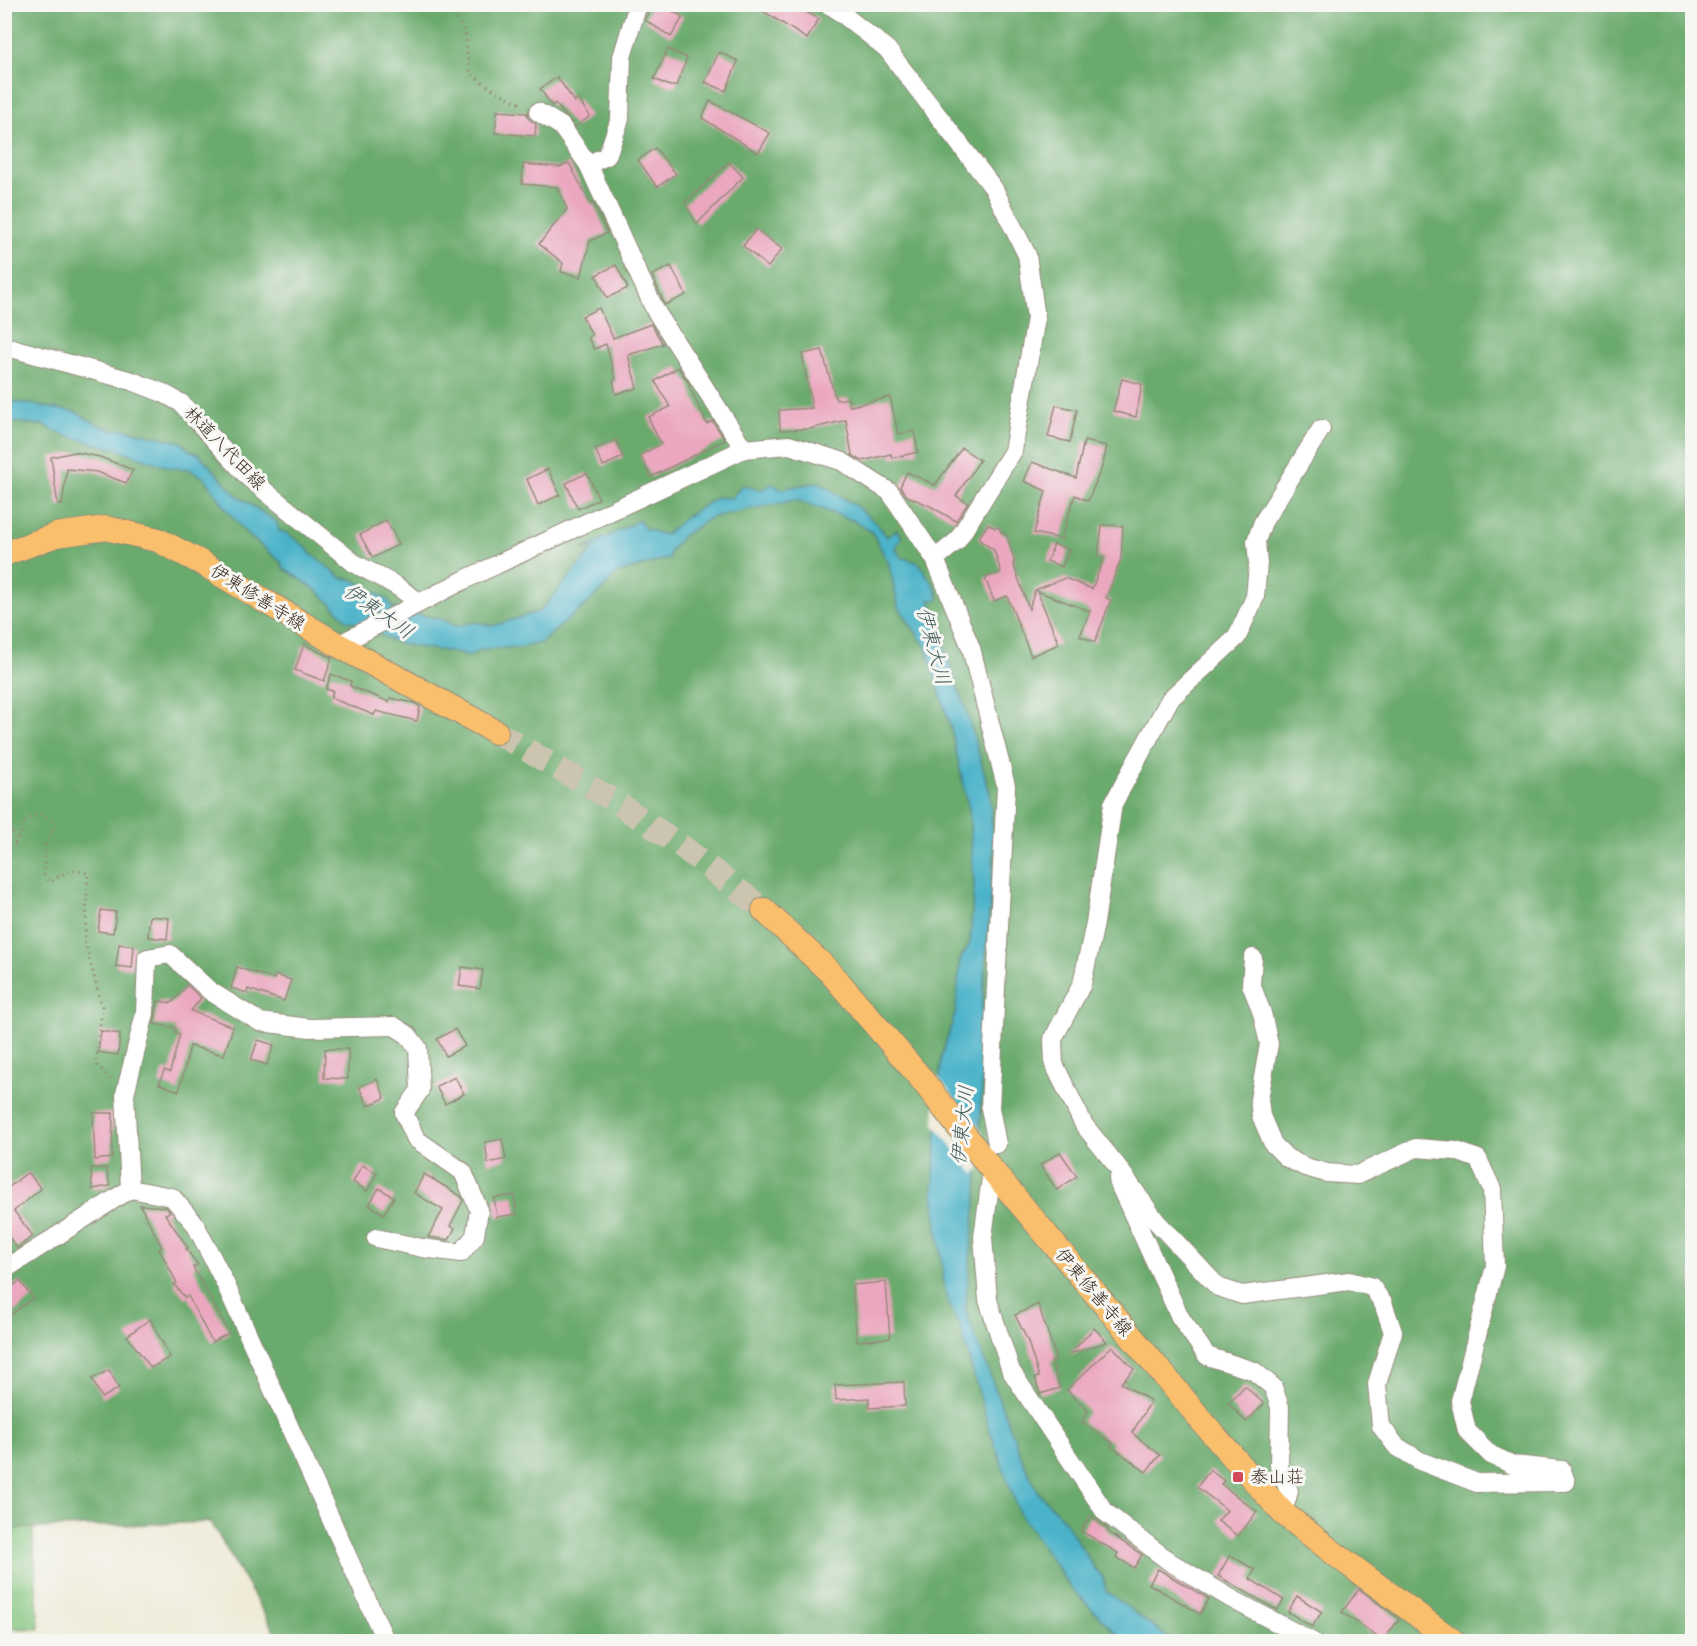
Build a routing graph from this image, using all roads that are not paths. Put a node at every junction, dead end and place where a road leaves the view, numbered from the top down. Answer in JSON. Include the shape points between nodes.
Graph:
{"nodes":[{"id":1,"x":638,"y":4,"type":"edge"},
{"id":2,"x":827,"y":4,"type":"edge"},
{"id":3,"x":538,"y":112,"type":"road end"},
{"id":4,"x":588,"y":164,"type":"junction"},
{"id":5,"x":4,"y":346,"type":"edge"},
{"id":6,"x":1321,"y":429,"type":"dead end"},
{"id":7,"x":744,"y":449,"type":"junction"},
{"id":8,"x":4,"y":554,"type":"edge"},
{"id":9,"x":935,"y":559,"type":"junction"},
{"id":10,"x":419,"y":602,"type":"junction"},
{"id":11,"x":338,"y":645,"type":"junction"},
{"id":12,"x":496,"y":732,"type":"tunnel mouth"},
{"id":13,"x":764,"y":910,"type":"tunnel mouth"},
{"id":14,"x":1252,"y":958,"type":"dead end"},
{"id":15,"x":986,"y":1146,"type":"junction"},
{"id":16,"x":1117,"y":1166,"type":"junction"},
{"id":17,"x":992,"y":1170,"type":"junction"},
{"id":18,"x":130,"y":1189,"type":"junction"},
{"id":19,"x":376,"y":1238,"type":"dead end"},
{"id":20,"x":4,"y":1270,"type":"edge"},
{"id":21,"x":1284,"y":1513,"type":"junction"},
{"id":22,"x":387,"y":1641,"type":"edge"},
{"id":23,"x":1313,"y":1641,"type":"edge"},
{"id":24,"x":1454,"y":1641,"type":"edge"}],
"edges":[{"from":1,"to":4,"type":"street","via":[[622,57],[620,119],[607,156]]},
{"from":2,"to":9,"type":"street","via":[[887,49],[994,189],[1027,255],[1036,318],[1012,451],[957,541]]},
{"from":3,"to":4,"type":"street","via":[[561,126]]},
{"from":4,"to":7,"type":"street","via":[[656,310]]},
{"from":5,"to":10,"type":"street","name":"林道八代田線","via":[[132,381],[181,403],[249,478],[354,563]]},
{"from":6,"to":16,"type":"street","via":[[1263,522],[1256,541],[1255,597],[1237,637],[1170,699],[1113,804],[1082,984],[1053,1039],[1054,1064],[1084,1125]]},
{"from":7,"to":9,"type":"street","via":[[789,445],[841,461],[890,492]]},
{"from":7,"to":10,"type":"street"},
{"from":8,"to":11,"type":"main road","name":"伊東修善寺線","via":[[56,535],[106,528],[158,540]]},
{"from":9,"to":15,"type":"street","via":[[971,648],[1006,786]]},
{"from":10,"to":11,"type":"street"},
{"from":11,"to":12,"type":"main road","name":"伊東修善寺線"},
{"from":13,"to":15,"type":"main road","name":"伊東修善寺線","via":[[831,973],[918,1076]]},
{"from":14,"to":16,"type":"street","via":[[1251,984],[1269,1044],[1259,1099],[1261,1116],[1273,1144],[1287,1158],[1327,1173],[1357,1174],[1416,1148],[1456,1151],[1478,1159],[1492,1189],[1495,1266],[1460,1401],[1467,1431],[1491,1455],[1513,1465],[1562,1470],[1566,1482],[1477,1483],[1420,1461],[1396,1446],[1381,1426],[1377,1384],[1393,1332],[1383,1303],[1372,1287],[1349,1281],[1242,1295],[1218,1287],[1156,1221]]},
{"from":15,"to":17,"type":"main road","name":"伊東修善寺線"},
{"from":16,"to":21,"type":"street","via":[[1119,1184],[1180,1317],[1207,1356],[1254,1371],[1273,1388],[1280,1407],[1279,1466],[1289,1491]]},
{"from":17,"to":21,"type":"main road","name":"伊東修善寺線"},
{"from":17,"to":23,"type":"street","via":[[983,1237],[988,1300],[1011,1371],[1105,1512],[1170,1562]]},
{"from":18,"to":19,"type":"street","via":[[125,1094],[145,1013],[147,958],[170,954],[210,991],[260,1022],[310,1028],[394,1026],[418,1048],[420,1090],[404,1113],[416,1139],[463,1173],[478,1210],[475,1236],[461,1253]]},
{"from":18,"to":20,"type":"street"},
{"from":18,"to":22,"type":"street","via":[[172,1197],[195,1224]]},
{"from":21,"to":24,"type":"main road","name":"伊東修善寺線"}]}
